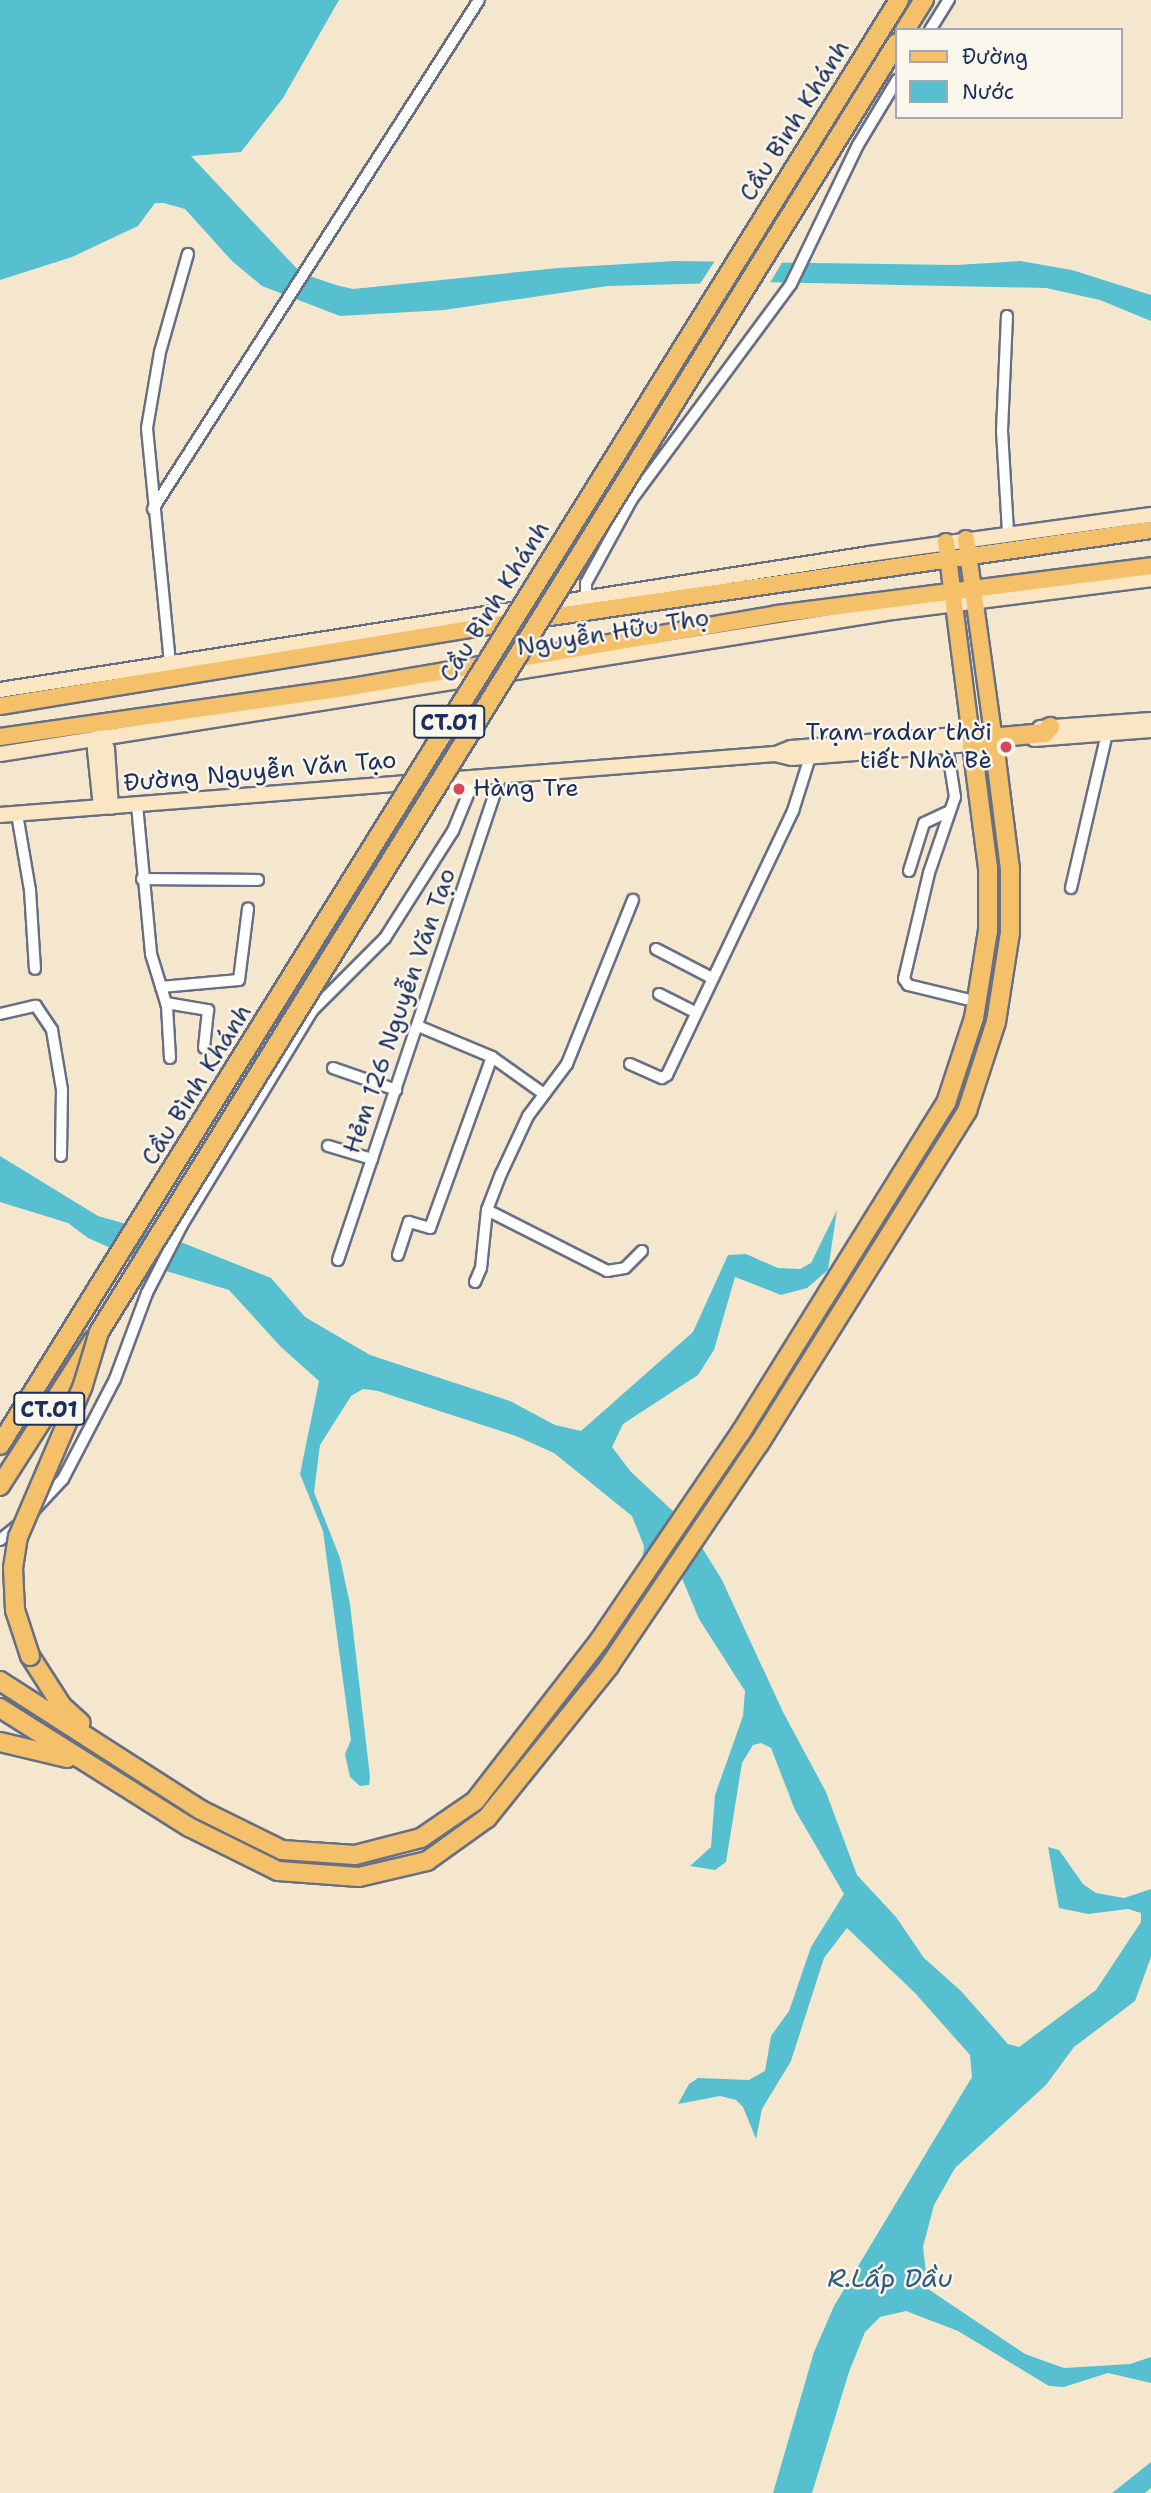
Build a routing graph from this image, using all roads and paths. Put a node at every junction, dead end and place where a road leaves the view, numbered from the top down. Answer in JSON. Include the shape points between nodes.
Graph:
{"nodes":[{"id":1,"x":480,"y":0,"type":"edge"},
{"id":2,"x":899,"y":0,"type":"edge"},
{"id":3,"x":924,"y":0,"type":"edge"},
{"id":4,"x":949,"y":0,"type":"edge"},
{"id":5,"x":906,"y":28,"type":"edge"},
{"id":6,"x":931,"y":28,"type":"edge"},
{"id":7,"x":895,"y":46,"type":"edge"},
{"id":8,"x":895,"y":83,"type":"edge"},
{"id":9,"x":188,"y":254,"type":"dead end"},
{"id":10,"x":1007,"y":316,"type":"dead end"},
{"id":11,"x":153,"y":509,"type":"junction"},
{"id":12,"x":1151,"y":515,"type":"edge"},
{"id":13,"x":1151,"y":530,"type":"edge"},
{"id":14,"x":1009,"y":533,"type":"junction"},
{"id":15,"x":966,"y":539,"type":"junction"},
{"id":16,"x":946,"y":542,"type":"junction"},
{"id":17,"x":969,"y":556,"type":"junction"},
{"id":18,"x":948,"y":559,"type":"junction"},
{"id":19,"x":1151,"y":566,"type":"edge"},
{"id":20,"x":1151,"y":579,"type":"edge"},
{"id":21,"x":974,"y":595,"type":"junction"},
{"id":22,"x":953,"y":597,"type":"junction"},
{"id":23,"x":586,"y":598,"type":"junction"},
{"id":24,"x":170,"y":663,"type":"junction"},
{"id":25,"x":94,"y":684,"type":"junction"},
{"id":26,"x":0,"y":690,"type":"edge"},
{"id":27,"x":0,"y":706,"type":"edge"},
{"id":28,"x":1151,"y":720,"type":"edge"},
{"id":29,"x":1050,"y":727,"type":"joint"},
{"id":30,"x":99,"y":730,"type":"junction"},
{"id":31,"x":1151,"y":730,"type":"edge"},
{"id":32,"x":1107,"y":733,"type":"junction"},
{"id":33,"x":0,"y":737,"type":"edge"},
{"id":34,"x":993,"y":737,"type":"junction"},
{"id":35,"x":972,"y":739,"type":"junction"},
{"id":36,"x":947,"y":746,"type":"junction"},
{"id":37,"x":0,"y":754,"type":"edge"},
{"id":38,"x":775,"y":754,"type":"junction"},
{"id":39,"x":810,"y":757,"type":"junction"},
{"id":40,"x":501,"y":775,"type":"junction"},
{"id":41,"x":474,"y":780,"type":"junction"},
{"id":42,"x":137,"y":805,"type":"junction"},
{"id":43,"x":106,"y":807,"type":"junction"},
{"id":44,"x":948,"y":812,"type":"junction"},
{"id":45,"x":18,"y":814,"type":"junction"},
{"id":46,"x":0,"y":815,"type":"edge"},
{"id":47,"x":909,"y":871,"type":"dead end"},
{"id":48,"x":142,"y":879,"type":"junction"},
{"id":49,"x":258,"y":880,"type":"dead end"},
{"id":50,"x":1072,"y":888,"type":"dead end"},
{"id":51,"x":633,"y":900,"type":"dead end"},
{"id":52,"x":248,"y":909,"type":"dead end"},
{"id":53,"x":656,"y":948,"type":"dead end"},
{"id":54,"x":35,"y":969,"type":"dead end"},
{"id":55,"x":712,"y":978,"type":"junction"},
{"id":56,"x":161,"y":987,"type":"junction"},
{"id":57,"x":659,"y":995,"type":"dead end"},
{"id":58,"x":966,"y":999,"type":"dead end"},
{"id":59,"x":166,"y":1003,"type":"junction"},
{"id":60,"x":695,"y":1012,"type":"junction"},
{"id":61,"x":0,"y":1014,"type":"edge"},
{"id":62,"x":418,"y":1026,"type":"junction"},
{"id":63,"x":204,"y":1048,"type":"dead end"},
{"id":64,"x":492,"y":1057,"type":"junction"},
{"id":65,"x":170,"y":1058,"type":"dead end"},
{"id":66,"x":630,"y":1064,"type":"dead end"},
{"id":67,"x":334,"y":1068,"type":"dead end"},
{"id":68,"x":396,"y":1090,"type":"junction"},
{"id":69,"x":544,"y":1094,"type":"junction"},
{"id":70,"x":328,"y":1146,"type":"dead end"},
{"id":71,"x":61,"y":1156,"type":"dead end"},
{"id":72,"x":372,"y":1159,"type":"junction"},
{"id":73,"x":487,"y":1210,"type":"junction"},
{"id":74,"x":642,"y":1251,"type":"dead end"},
{"id":75,"x":398,"y":1255,"type":"dead end"},
{"id":76,"x":338,"y":1260,"type":"dead end"},
{"id":77,"x":475,"y":1282,"type":"dead end"},
{"id":78,"x":99,"y":1332,"type":"junction"},
{"id":79,"x":0,"y":1445,"type":"edge"},
{"id":80,"x":0,"y":1486,"type":"edge"},
{"id":81,"x":0,"y":1540,"type":"edge"},
{"id":82,"x":0,"y":1681,"type":"edge"},
{"id":83,"x":0,"y":1708,"type":"edge"},
{"id":84,"x":0,"y":1742,"type":"edge"},
{"id":85,"x":117,"y":1756,"type":"junction"},
{"id":86,"x":123,"y":1785,"type":"junction"}],
"edges":[{"from":1,"to":11,"type":"street"},
{"from":2,"to":79,"type":"highway","name":"Cầu Bình Khánh","number":"CT.01","bridge":true},
{"from":3,"to":5,"type":"highway"},
{"from":4,"to":6,"type":"street"},
{"from":7,"to":78,"type":"highway","name":"Cầu Bình Khánh","number":"CT.01","bridge":true},
{"from":8,"to":23,"type":"street","via":[[858,145],[791,284],[632,499],[586,583]]},
{"from":9,"to":11,"type":"street","via":[[150,396],[147,428]]},
{"from":10,"to":14,"type":"street","via":[[1002,430]]},
{"from":11,"to":24,"type":"street"},
{"from":12,"to":14,"type":"main road","name":"Nguyễn Hữu Thọ"},
{"from":13,"to":17,"type":"main road","name":"Nguyễn Hữu Thọ"},
{"from":14,"to":15,"type":"main road","name":"Nguyễn Hữu Thọ"},
{"from":15,"to":16,"type":"main road","name":"Nguyễn Hữu Thọ"},
{"from":15,"to":17,"type":"main road"},
{"from":16,"to":18,"type":"main road"},
{"from":16,"to":23,"type":"main road","name":"Nguyễn Hữu Thọ"},
{"from":17,"to":18,"type":"main road","name":"Nguyễn Hữu Thọ"},
{"from":17,"to":21,"type":"main road"},
{"from":18,"to":22,"type":"main road"},
{"from":18,"to":25,"type":"main road","name":"Nguyễn Hữu Thọ","via":[[495,625],[238,668]]},
{"from":19,"to":21,"type":"main road","name":"Nguyễn Hữu Thọ"},
{"from":20,"to":21,"type":"main road","name":"Nguyễn Hữu Thọ"},
{"from":21,"to":22,"type":"main road","name":"Nguyễn Hữu Thọ"},
{"from":21,"to":34,"type":"main road"},
{"from":22,"to":30,"type":"main road","name":"Nguyễn Hữu Thọ","via":[[777,614]]},
{"from":22,"to":35,"type":"main road"},
{"from":23,"to":24,"type":"main road","name":"Nguyễn Hữu Thọ"},
{"from":24,"to":25,"type":"main road","name":"Nguyễn Hữu Thọ"},
{"from":25,"to":26,"type":"main road"},
{"from":25,"to":27,"type":"main road"},
{"from":25,"to":30,"type":"main road"},
{"from":28,"to":29,"type":"main road"},
{"from":29,"to":34,"type":"highway","via":[[1045,733]]},
{"from":30,"to":33,"type":"main road","name":"Nguyễn Hữu Thọ"},
{"from":30,"to":37,"type":"main road","name":"Nguyễn Hữu Thọ"},
{"from":30,"to":43,"type":"main road","via":[[107,749]]},
{"from":31,"to":32,"type":"main road"},
{"from":32,"to":34,"type":"main road"},
{"from":32,"to":50,"type":"street"},
{"from":34,"to":35,"type":"highway"},
{"from":34,"to":86,"type":"highway","via":[[1010,869],[1010,933],[996,1022],[967,1111],[708,1520],[529,1771],[487,1818],[427,1861],[359,1877],[278,1871],[190,1828]]},
{"from":35,"to":36,"type":"main road","name":"Đường Nguyễn Văn Tạo"},
{"from":35,"to":38,"type":"main road","name":"Đường Nguyễn Văn Tạo","via":[[791,748]]},
{"from":35,"to":85,"type":"highway","via":[[988,868],[988,931],[974,1018],[946,1104],[831,1293],[693,1503],[599,1641],[475,1801],[421,1838],[355,1855],[282,1850],[201,1810]]},
{"from":36,"to":39,"type":"main road","name":"Đường Nguyễn Văn Tạo"},
{"from":36,"to":44,"type":"street","via":[[955,792]]},
{"from":38,"to":39,"type":"main road","name":"Đường Nguyễn Văn Tạo"},
{"from":38,"to":40,"type":"main road","name":"Đường Nguyễn Văn Tạo"},
{"from":39,"to":55,"type":"street","via":[[793,811]]},
{"from":40,"to":41,"type":"main road","name":"Đường Nguyễn Văn Tạo"},
{"from":40,"to":62,"type":"street","name":"Hẻm 126 Nguyễn Văn Tạo"},
{"from":41,"to":42,"type":"main road","name":"Đường Nguyễn Văn Tạo"},
{"from":41,"to":81,"type":"street","via":[[453,831],[385,938],[312,1011],[181,1225],[148,1293],[115,1379],[63,1479]]},
{"from":42,"to":43,"type":"main road","name":"Đường Nguyễn Văn Tạo"},
{"from":42,"to":48,"type":"street"},
{"from":43,"to":45,"type":"main road","name":"Đường Nguyễn Văn Tạo"},
{"from":44,"to":47,"type":"street","via":[[925,823]]},
{"from":44,"to":58,"type":"street","via":[[904,979],[908,985]]},
{"from":45,"to":46,"type":"main road","name":"Đường Nguyễn Văn Tạo"},
{"from":45,"to":54,"type":"street","via":[[30,890]]},
{"from":48,"to":49,"type":"street"},
{"from":48,"to":56,"type":"street","via":[[151,954]]},
{"from":51,"to":69,"type":"street","via":[[567,1064]]},
{"from":52,"to":56,"type":"street","via":[[239,980]]},
{"from":53,"to":55,"type":"street"},
{"from":55,"to":60,"type":"street"},
{"from":56,"to":59,"type":"street"},
{"from":57,"to":60,"type":"street"},
{"from":59,"to":63,"type":"street","via":[[208,1010]]},
{"from":59,"to":65,"type":"street"},
{"from":60,"to":66,"type":"street","via":[[662,1078]]},
{"from":61,"to":71,"type":"street","via":[[36,1006],[52,1030],[62,1090]]},
{"from":62,"to":64,"type":"street"},
{"from":62,"to":68,"type":"street","name":"Hẻm 126 Nguyễn Văn Tạo"},
{"from":64,"to":69,"type":"street"},
{"from":64,"to":75,"type":"street","via":[[430,1228],[409,1222]]},
{"from":67,"to":68,"type":"street"},
{"from":68,"to":72,"type":"street","name":"Hẻm 126 Nguyễn Văn Tạo"},
{"from":69,"to":73,"type":"street","via":[[513,1143]]},
{"from":70,"to":72,"type":"street"},
{"from":72,"to":76,"type":"street","name":"Hẻm 126 Nguyễn Văn Tạo"},
{"from":73,"to":74,"type":"street","via":[[607,1271],[625,1268]]},
{"from":73,"to":77,"type":"street","via":[[481,1268]]},
{"from":78,"to":80,"type":"highway","number":"CT.01","bridge":true},
{"from":78,"to":85,"type":"highway","bridge":true,"via":[[83,1385],[18,1537],[13,1568],[15,1610],[30,1656],[62,1706]]},
{"from":82,"to":85,"type":"highway"},
{"from":83,"to":86,"type":"highway"},
{"from":84,"to":86,"type":"highway","via":[[67,1758]]}]}
